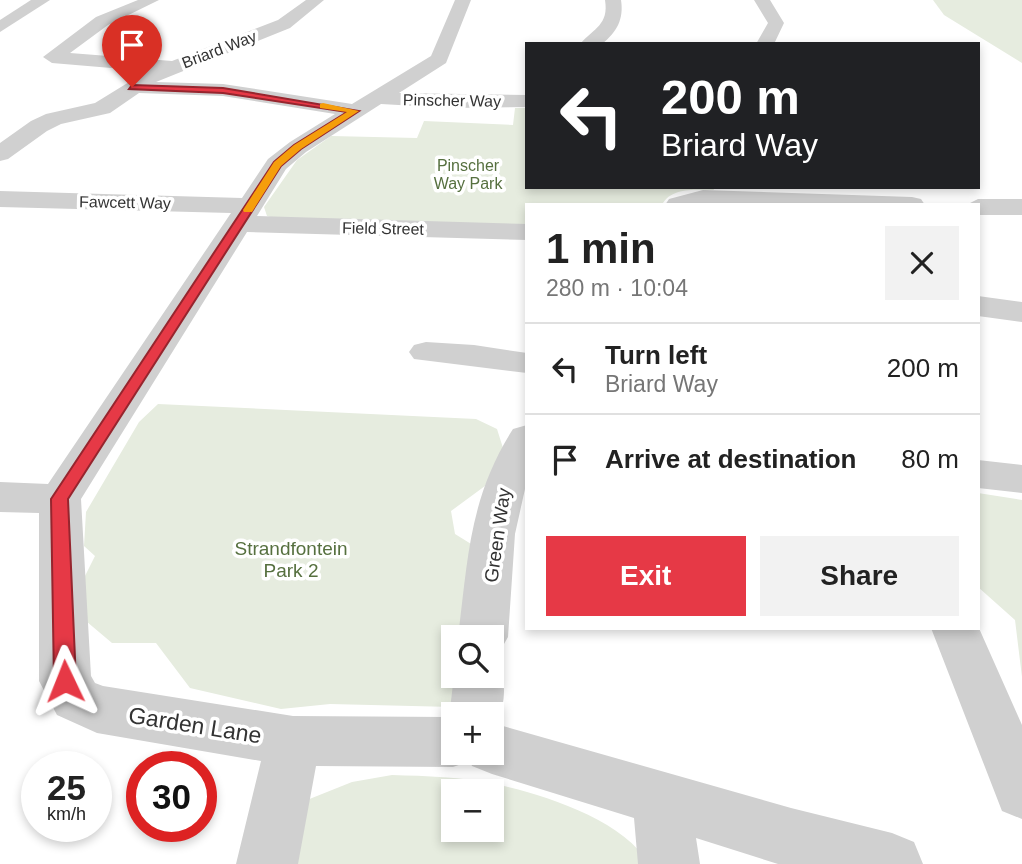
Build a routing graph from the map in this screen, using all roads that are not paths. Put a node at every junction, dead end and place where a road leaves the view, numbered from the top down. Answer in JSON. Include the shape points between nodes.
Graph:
{"nodes":[{"id":1,"x":42,"y":0,"type":"edge"},
{"id":2,"x":151,"y":0,"type":"edge"},
{"id":3,"x":316,"y":0,"type":"edge"},
{"id":4,"x":463,"y":0,"type":"edge"},
{"id":5,"x":613,"y":0,"type":"edge"},
{"id":6,"x":762,"y":0,"type":"edge"},
{"id":7,"x":0,"y":27,"type":"edge"},
{"id":8,"x":591,"y":42,"type":"edge"},
{"id":9,"x":766,"y":42,"type":"edge"},
{"id":10,"x":173,"y":67,"type":"junction"},
{"id":11,"x":132,"y":87,"type":"junction"},
{"id":12,"x":525,"y":95,"type":"edge"},
{"id":13,"x":366,"y":104,"type":"junction"},
{"id":14,"x":0,"y":154,"type":"edge"},
{"id":15,"x":724,"y":193,"type":"edge"},
{"id":16,"x":0,"y":200,"type":"edge"},
{"id":17,"x":683,"y":203,"type":"edge"},
{"id":18,"x":881,"y":203,"type":"edge"},
{"id":19,"x":980,"y":207,"type":"edge"},
{"id":20,"x":1022,"y":207,"type":"edge"},
{"id":21,"x":245,"y":215,"type":"junction"},
{"id":22,"x":525,"y":232,"type":"edge"},
{"id":23,"x":980,"y":306,"type":"edge"},
{"id":24,"x":1022,"y":312,"type":"edge"},
{"id":25,"x":426,"y":352,"type":"dead end"},
{"id":26,"x":525,"y":363,"type":"edge"},
{"id":27,"x":525,"y":441,"type":"edge"},
{"id":28,"x":980,"y":474,"type":"edge"},
{"id":29,"x":1022,"y":479,"type":"edge"},
{"id":30,"x":0,"y":497,"type":"edge"},
{"id":31,"x":60,"y":499,"type":"junction"},
{"id":32,"x":484,"y":625,"type":"edge"},
{"id":33,"x":956,"y":630,"type":"edge"},
{"id":34,"x":293,"y":741,"type":"junction"},
{"id":35,"x":441,"y":742,"type":"edge"},
{"id":36,"x":504,"y":751,"type":"edge"},
{"id":37,"x":1022,"y":791,"type":"edge"},
{"id":38,"x":662,"y":801,"type":"junction"},
{"id":39,"x":267,"y":864,"type":"edge"},
{"id":40,"x":669,"y":864,"type":"edge"},
{"id":41,"x":892,"y":864,"type":"edge"}],
"edges":[{"from":1,"to":7,"type":"street"},
{"from":2,"to":10,"type":"street","via":[[102,21],[52,57]]},
{"from":3,"to":10,"type":"street","name":"Briard Way","via":[[284,24]]},
{"from":4,"to":13,"type":"street","via":[[442,56]]},
{"from":5,"to":8,"type":"street","via":[[613,22]]},
{"from":6,"to":9,"type":"street","via":[[776,23]]},
{"from":10,"to":11,"type":"street","name":"Briard Way"},
{"from":11,"to":13,"type":"street","name":"Briard Way","via":[[223,90]]},
{"from":11,"to":14,"type":"street","via":[[102,108],[39,126]]},
{"from":12,"to":13,"type":"street","name":"Pinscher Way"},
{"from":13,"to":21,"type":"street","via":[[277,164]]},
{"from":15,"to":17,"type":"street"},
{"from":15,"to":18,"type":"street"},
{"from":16,"to":21,"type":"street","name":"Fawcett Way"},
{"from":19,"to":20,"type":"street"},
{"from":21,"to":22,"type":"street","name":"Field Street"},
{"from":21,"to":31,"type":"street"},
{"from":23,"to":24,"type":"street"},
{"from":25,"to":26,"type":"street"},
{"from":27,"to":32,"type":"street","name":"Green Way","via":[[499,495]]},
{"from":28,"to":29,"type":"street"},
{"from":30,"to":31,"type":"street"},
{"from":31,"to":34,"type":"street","name":"Garden Lane","via":[[65,681],[76,699],[97,709]]},
{"from":33,"to":37,"type":"street"},
{"from":34,"to":35,"type":"street","name":"Garden Lane"},
{"from":34,"to":39,"type":"street"},
{"from":36,"to":38,"type":"street","via":[[605,779]]},
{"from":38,"to":40,"type":"street"},
{"from":38,"to":41,"type":"street"}]}
